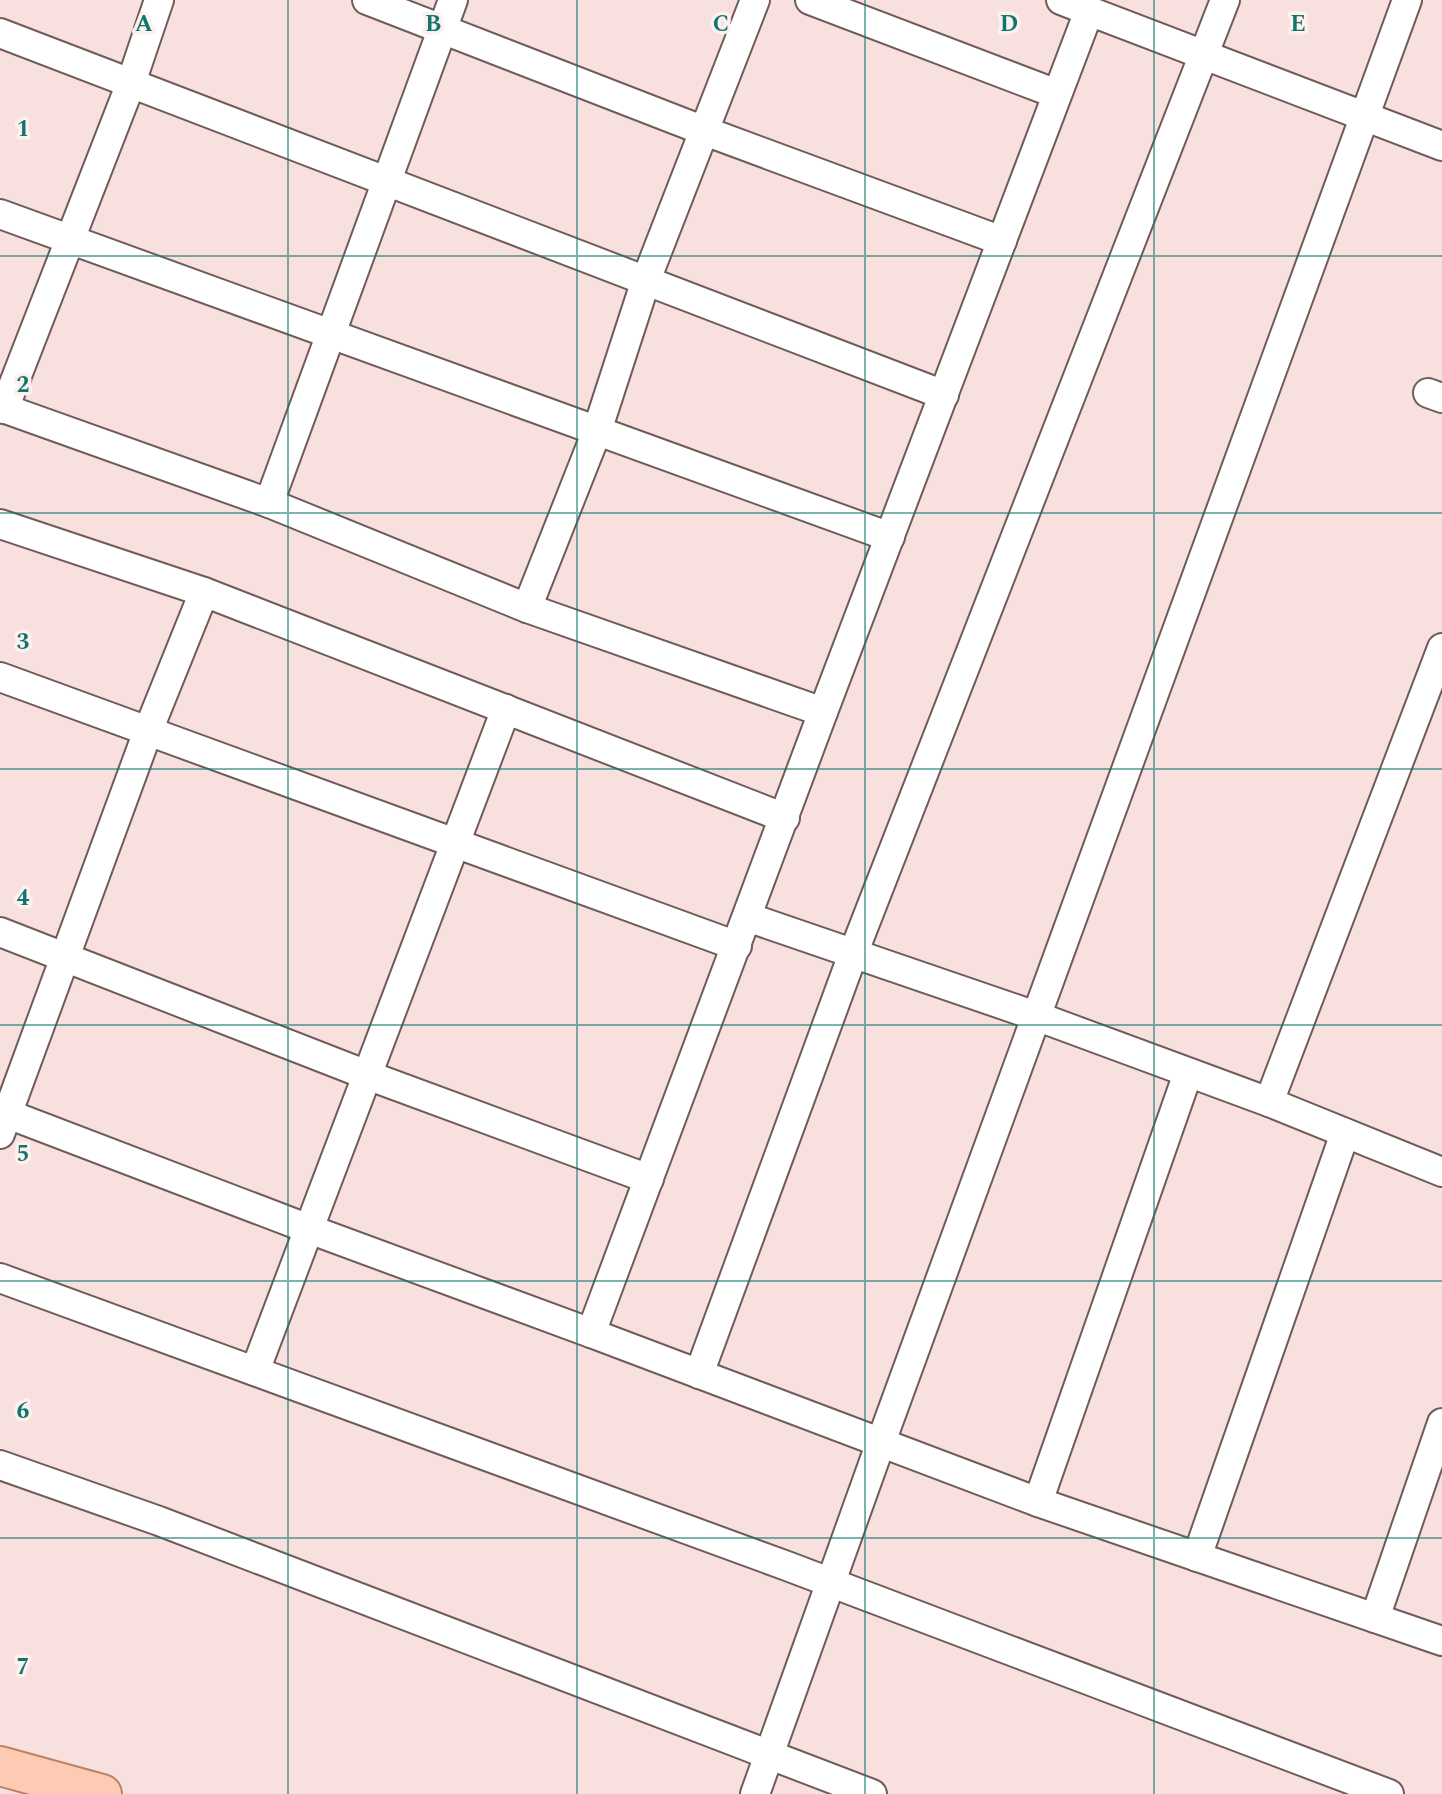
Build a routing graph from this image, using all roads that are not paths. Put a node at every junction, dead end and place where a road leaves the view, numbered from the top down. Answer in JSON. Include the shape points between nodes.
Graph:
{"nodes":[{"id":1,"x":159,"y":0,"type":"edge"},
{"id":2,"x":367,"y":0,"type":"edge"},
{"id":3,"x":453,"y":0,"type":"edge"},
{"id":4,"x":755,"y":0,"type":"edge"},
{"id":5,"x":810,"y":0,"type":"edge"},
{"id":6,"x":1061,"y":0,"type":"edge"},
{"id":7,"x":1225,"y":0,"type":"edge"},
{"id":8,"x":1407,"y":0,"type":"edge"},
{"id":9,"x":1088,"y":11,"type":"junction"},
{"id":10,"x":442,"y":29,"type":"junction"},
{"id":11,"x":0,"y":33,"type":"edge"},
{"id":12,"x":1203,"y":55,"type":"junction"},
{"id":13,"x":131,"y":83,"type":"junction"},
{"id":14,"x":1057,"y":94,"type":"junction"},
{"id":15,"x":1364,"y":116,"type":"junction"},
{"id":16,"x":702,"y":130,"type":"junction"},
{"id":17,"x":1442,"y":146,"type":"edge"},
{"id":18,"x":387,"y":181,"type":"junction"},
{"id":19,"x":0,"y":214,"type":"edge"},
{"id":20,"x":70,"y":239,"type":"junction"},
{"id":21,"x":1002,"y":241,"type":"junction"},
{"id":22,"x":646,"y":280,"type":"junction"},
{"id":23,"x":332,"y":334,"type":"junction"},
{"id":24,"x":944,"y":395,"type":"junction"},
{"id":25,"x":2,"y":408,"type":"edge"},
{"id":26,"x":597,"y":431,"type":"junction"},
{"id":27,"x":269,"y":503,"type":"junction"},
{"id":28,"x":0,"y":524,"type":"edge"},
{"id":29,"x":890,"y":537,"type":"junction"},
{"id":30,"x":204,"y":592,"type":"junction"},
{"id":31,"x":527,"y":608,"type":"junction"},
{"id":32,"x":1442,"y":648,"type":"edge"},
{"id":33,"x":0,"y":677,"type":"edge"},
{"id":34,"x":506,"y":709,"type":"junction"},
{"id":35,"x":822,"y":712,"type":"junction"},
{"id":36,"x":148,"y":731,"type":"junction"},
{"id":37,"x":785,"y":818,"type":"junction"},
{"id":38,"x":455,"y":845,"type":"junction"},
{"id":39,"x":747,"y":917,"type":"junction"},
{"id":40,"x":0,"y":932,"type":"edge"},
{"id":41,"x":737,"y":946,"type":"junction"},
{"id":42,"x":853,"y":954,"type":"junction"},
{"id":43,"x":66,"y":957,"type":"junction"},
{"id":44,"x":1036,"y":1016,"type":"junction"},
{"id":45,"x":1188,"y":1073,"type":"junction"},
{"id":46,"x":367,"y":1075,"type":"junction"},
{"id":47,"x":1269,"y":1102,"type":"junction"},
{"id":48,"x":3,"y":1119,"type":"edge"},
{"id":49,"x":1345,"y":1133,"type":"junction"},
{"id":50,"x":1442,"y":1172,"type":"edge"},
{"id":51,"x":649,"y":1179,"type":"junction"},
{"id":52,"x":309,"y":1229,"type":"junction"},
{"id":53,"x":0,"y":1278,"type":"edge"},
{"id":54,"x":591,"y":1333,"type":"junction"},
{"id":55,"x":255,"y":1371,"type":"junction"},
{"id":56,"x":699,"y":1374,"type":"junction"},
{"id":57,"x":1442,"y":1423,"type":"edge"},
{"id":58,"x":881,"y":1441,"type":"junction"},
{"id":59,"x":0,"y":1465,"type":"edge"},
{"id":60,"x":1038,"y":1502,"type":"junction"},
{"id":61,"x":1197,"y":1557,"type":"junction"},
{"id":62,"x":832,"y":1583,"type":"junction"},
{"id":63,"x":1375,"y":1618,"type":"junction"},
{"id":64,"x":1442,"y":1641,"type":"edge"},
{"id":65,"x":769,"y":1755,"type":"junction"},
{"id":66,"x":0,"y":1766,"type":"edge"},
{"id":67,"x":102,"y":1794,"type":"edge"},
{"id":68,"x":755,"y":1794,"type":"edge"},
{"id":69,"x":872,"y":1794,"type":"edge"},
{"id":70,"x":1389,"y":1794,"type":"edge"}],
"edges":[{"from":1,"to":13,"type":"street"},
{"from":2,"to":10,"type":"street"},
{"from":3,"to":10,"type":"street"},
{"from":4,"to":16,"type":"street"},
{"from":5,"to":14,"type":"street"},
{"from":6,"to":9,"type":"street"},
{"from":7,"to":12,"type":"street"},
{"from":8,"to":15,"type":"street"},
{"from":9,"to":12,"type":"street"},
{"from":9,"to":14,"type":"street"},
{"from":10,"to":16,"type":"street"},
{"from":10,"to":18,"type":"street"},
{"from":11,"to":13,"type":"street"},
{"from":12,"to":15,"type":"street"},
{"from":12,"to":42,"type":"street"},
{"from":13,"to":18,"type":"street"},
{"from":13,"to":20,"type":"street"},
{"from":14,"to":21,"type":"street"},
{"from":15,"to":17,"type":"street"},
{"from":15,"to":44,"type":"street"},
{"from":16,"to":21,"type":"street"},
{"from":16,"to":22,"type":"street"},
{"from":18,"to":22,"type":"street"},
{"from":18,"to":23,"type":"street"},
{"from":19,"to":20,"type":"street"},
{"from":20,"to":23,"type":"street"},
{"from":20,"to":25,"type":"street"},
{"from":21,"to":24,"type":"street"},
{"from":22,"to":24,"type":"street"},
{"from":22,"to":26,"type":"street"},
{"from":23,"to":26,"type":"street"},
{"from":23,"to":27,"type":"street"},
{"from":24,"to":29,"type":"street"},
{"from":25,"to":27,"type":"street"},
{"from":26,"to":29,"type":"street"},
{"from":26,"to":31,"type":"street"},
{"from":27,"to":31,"type":"street"},
{"from":28,"to":30,"type":"street"},
{"from":29,"to":35,"type":"street"},
{"from":30,"to":34,"type":"street"},
{"from":30,"to":36,"type":"street"},
{"from":31,"to":35,"type":"street"},
{"from":32,"to":47,"type":"street"},
{"from":33,"to":36,"type":"street"},
{"from":34,"to":37,"type":"street"},
{"from":34,"to":38,"type":"street"},
{"from":35,"to":37,"type":"street"},
{"from":36,"to":38,"type":"street"},
{"from":36,"to":43,"type":"street"},
{"from":37,"to":39,"type":"street"},
{"from":38,"to":41,"type":"street"},
{"from":38,"to":46,"type":"street"},
{"from":39,"to":41,"type":"street"},
{"from":39,"to":42,"type":"street"},
{"from":40,"to":43,"type":"street"},
{"from":41,"to":51,"type":"street"},
{"from":42,"to":44,"type":"street"},
{"from":42,"to":56,"type":"street"},
{"from":43,"to":46,"type":"street"},
{"from":43,"to":48,"type":"street"},
{"from":44,"to":45,"type":"street"},
{"from":44,"to":58,"type":"street"},
{"from":45,"to":47,"type":"street"},
{"from":45,"to":60,"type":"street"},
{"from":46,"to":51,"type":"street"},
{"from":46,"to":52,"type":"street"},
{"from":47,"to":49,"type":"street"},
{"from":48,"to":52,"type":"street"},
{"from":49,"to":50,"type":"street"},
{"from":49,"to":61,"type":"street"},
{"from":51,"to":54,"type":"street"},
{"from":52,"to":54,"type":"street"},
{"from":52,"to":55,"type":"street"},
{"from":53,"to":55,"type":"street"},
{"from":54,"to":56,"type":"street"},
{"from":55,"to":62,"type":"street"},
{"from":56,"to":58,"type":"street"},
{"from":57,"to":63,"type":"street"},
{"from":58,"to":60,"type":"street"},
{"from":58,"to":62,"type":"street"},
{"from":59,"to":65,"type":"street","via":[[159,1521]]},
{"from":60,"to":61,"type":"street"},
{"from":61,"to":63,"type":"street"},
{"from":62,"to":65,"type":"street"},
{"from":62,"to":70,"type":"street"},
{"from":63,"to":64,"type":"street"},
{"from":65,"to":68,"type":"street"},
{"from":65,"to":69,"type":"street"},
{"from":66,"to":67,"type":"main road"}]}
